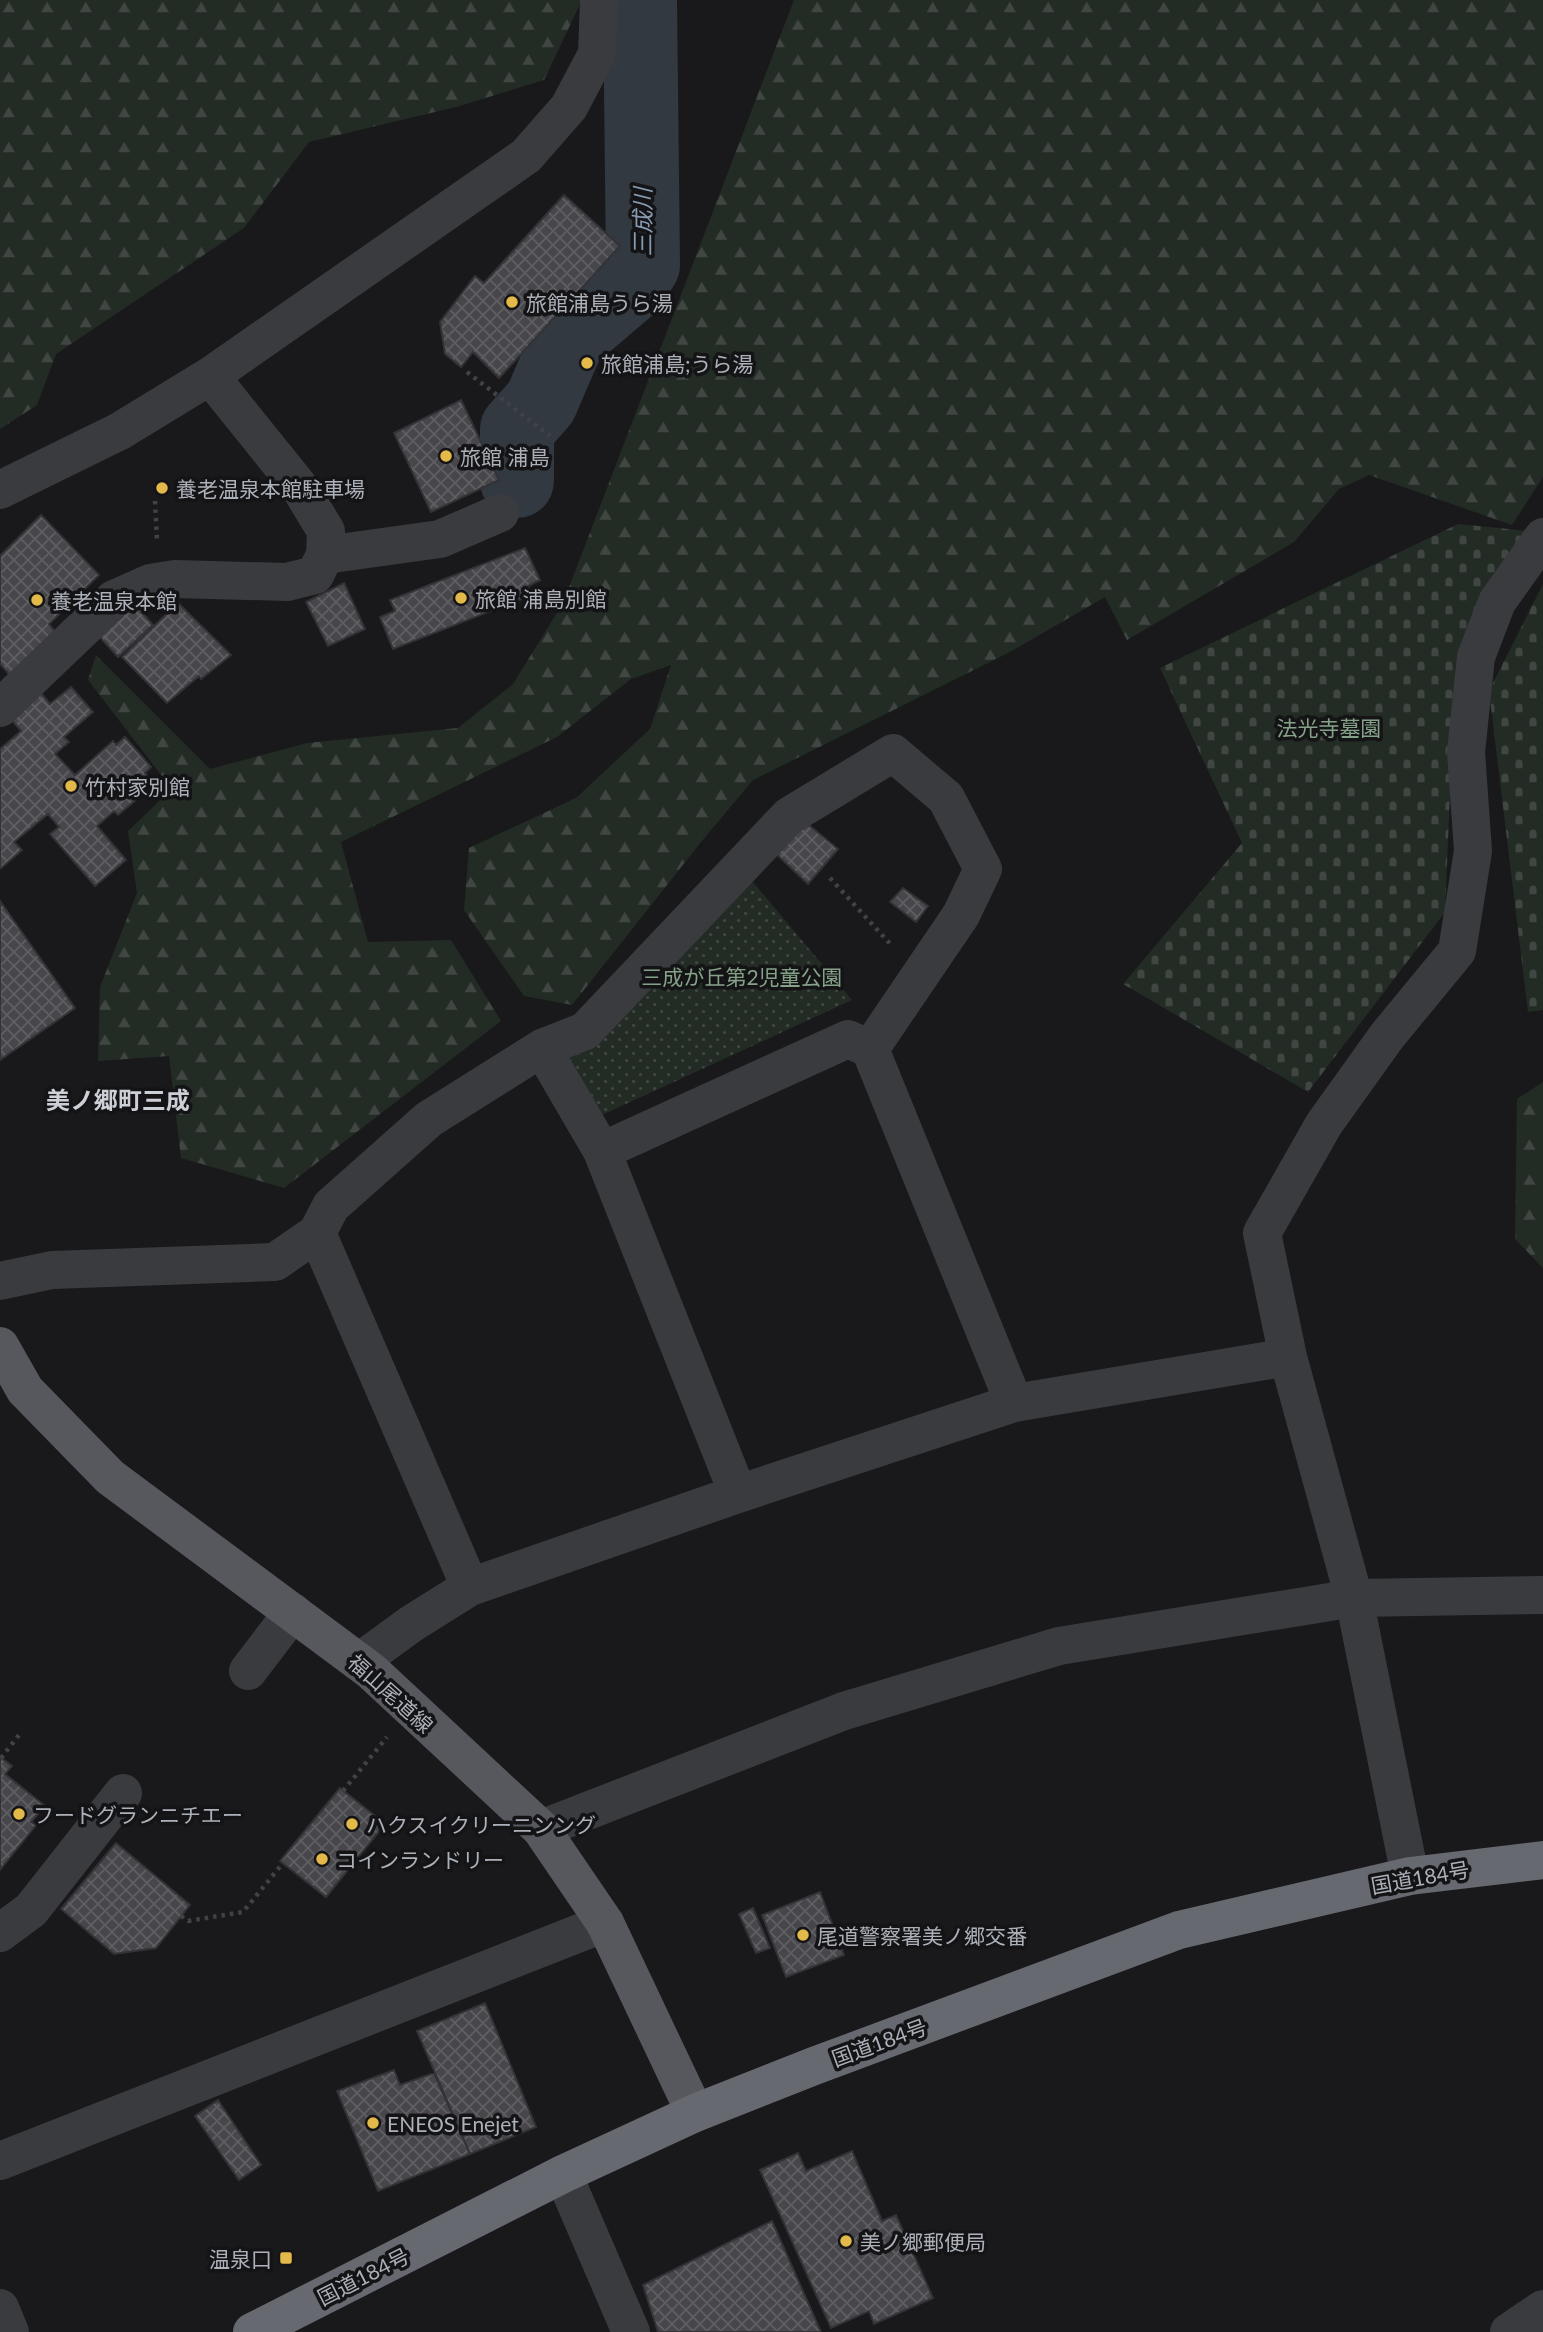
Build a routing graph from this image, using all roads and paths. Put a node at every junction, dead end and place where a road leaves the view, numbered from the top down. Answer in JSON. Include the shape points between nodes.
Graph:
{"nodes":[{"id":1,"x":599,"y":0,"type":"edge"},
{"id":2,"x":467,"y":372,"type":"dead end"},
{"id":3,"x":210,"y":376,"type":"junction"},
{"id":4,"x":550,"y":436,"type":"dead end"},
{"id":5,"x":0,"y":490,"type":"edge"},
{"id":6,"x":500,"y":513,"type":"dead end"},
{"id":7,"x":1543,"y":537,"type":"edge"},
{"id":8,"x":325,"y":555,"type":"junction"},
{"id":9,"x":0,"y":708,"type":"edge"},
{"id":10,"x":830,"y":878,"type":"dead end"},
{"id":11,"x":919,"y":976,"type":"junction"},
{"id":12,"x":542,"y":1048,"type":"junction"},
{"id":13,"x":870,"y":1049,"type":"junction"},
{"id":14,"x":602,"y":1151,"type":"junction"},
{"id":15,"x":317,"y":1233,"type":"junction"},
{"id":16,"x":0,"y":1281,"type":"edge"},
{"id":17,"x":0,"y":1346,"type":"edge"},
{"id":18,"x":1288,"y":1357,"type":"junction"},
{"id":19,"x":1014,"y":1403,"type":"junction"},
{"id":20,"x":738,"y":1494,"type":"junction"},
{"id":21,"x":470,"y":1587,"type":"junction"},
{"id":22,"x":1543,"y":1595,"type":"edge"},
{"id":23,"x":1354,"y":1598,"type":"junction"},
{"id":24,"x":293,"y":1612,"type":"junction"},
{"id":25,"x":359,"y":1662,"type":"junction"},
{"id":26,"x":248,"y":1671,"type":"dead end"},
{"id":27,"x":19,"y":1735,"type":"dead end"},
{"id":28,"x":387,"y":1736,"type":"dead end"},
{"id":29,"x":1,"y":1758,"type":"edge"},
{"id":30,"x":343,"y":1791,"type":"dead end"},
{"id":31,"x":123,"y":1793,"type":"dead end"},
{"id":32,"x":541,"y":1829,"type":"junction"},
{"id":33,"x":1543,"y":1860,"type":"edge"},
{"id":34,"x":284,"y":1863,"type":"dead end"},
{"id":35,"x":1410,"y":1876,"type":"junction"},
{"id":36,"x":181,"y":1916,"type":"dead end"},
{"id":37,"x":605,"y":1923,"type":"junction"},
{"id":38,"x":0,"y":1933,"type":"edge"},
{"id":39,"x":695,"y":2113,"type":"junction"},
{"id":40,"x":0,"y":2161,"type":"edge"},
{"id":41,"x":562,"y":2174,"type":"junction"},
{"id":42,"x":0,"y":2308,"type":"edge"},
{"id":43,"x":1543,"y":2309,"type":"edge"},
{"id":44,"x":10,"y":2332,"type":"edge"},
{"id":45,"x":252,"y":2332,"type":"edge"},
{"id":46,"x":631,"y":2332,"type":"edge"},
{"id":47,"x":1509,"y":2332,"type":"edge"}],
"edges":[{"from":1,"to":3,"type":"street","via":[[597,54],[569,107],[526,156]]},
{"from":2,"to":4,"type":"path"},
{"from":3,"to":5,"type":"street","via":[[120,431]]},
{"from":3,"to":8,"type":"street","via":[[300,488],[326,531]]},
{"from":6,"to":8,"type":"street","via":[[440,539]]},
{"from":7,"to":18,"type":"street","via":[[1497,603],[1476,657],[1466,752],[1473,851],[1457,951],[1387,1036],[1324,1124],[1262,1233]]},
{"from":8,"to":9,"type":"street","via":[[315,575],[287,582],[175,579],[150,583],[114,599]]},
{"from":10,"to":11,"type":"path"},
{"from":11,"to":12,"type":"street","via":[[961,915],[983,869],[946,798],[893,753],[789,816],[585,1031]]},
{"from":11,"to":13,"type":"street"},
{"from":12,"to":14,"type":"street"},
{"from":12,"to":15,"type":"street","via":[[429,1119],[331,1206]]},
{"from":13,"to":14,"type":"street","via":[[848,1039]]},
{"from":13,"to":19,"type":"street"},
{"from":14,"to":20,"type":"street"},
{"from":15,"to":16,"type":"street","via":[[275,1262],[52,1270]]},
{"from":15,"to":21,"type":"street"},
{"from":17,"to":24,"type":"main road","name":"福山尾道線","via":[[25,1390],[110,1476]]},
{"from":18,"to":19,"type":"street"},
{"from":18,"to":23,"type":"street"},
{"from":19,"to":20,"type":"street"},
{"from":20,"to":21,"type":"street"},
{"from":21,"to":25,"type":"street"},
{"from":22,"to":23,"type":"street"},
{"from":23,"to":32,"type":"street","via":[[1059,1646],[844,1711]]},
{"from":23,"to":35,"type":"street"},
{"from":24,"to":25,"type":"main road","name":"福山尾道線"},
{"from":24,"to":26,"type":"street"},
{"from":25,"to":32,"type":"main road","name":"福山尾道線"},
{"from":27,"to":29,"type":"path"},
{"from":28,"to":30,"type":"path"},
{"from":31,"to":38,"type":"street","via":[[31,1910]]},
{"from":32,"to":37,"type":"main road","name":"福山尾道線"},
{"from":33,"to":35,"type":"highway","name":"国道184号"},
{"from":34,"to":36,"type":"path","via":[[243,1912],[188,1921]]},
{"from":35,"to":39,"type":"highway","name":"国道184号","via":[[1179,1930]]},
{"from":37,"to":39,"type":"main road","name":"福山尾道線"},
{"from":37,"to":40,"type":"street"},
{"from":39,"to":41,"type":"highway","name":"国道184号"},
{"from":41,"to":45,"type":"highway","name":"国道184号"},
{"from":41,"to":46,"type":"street"},
{"from":42,"to":44,"type":"street"},
{"from":43,"to":47,"type":"street"}]}
